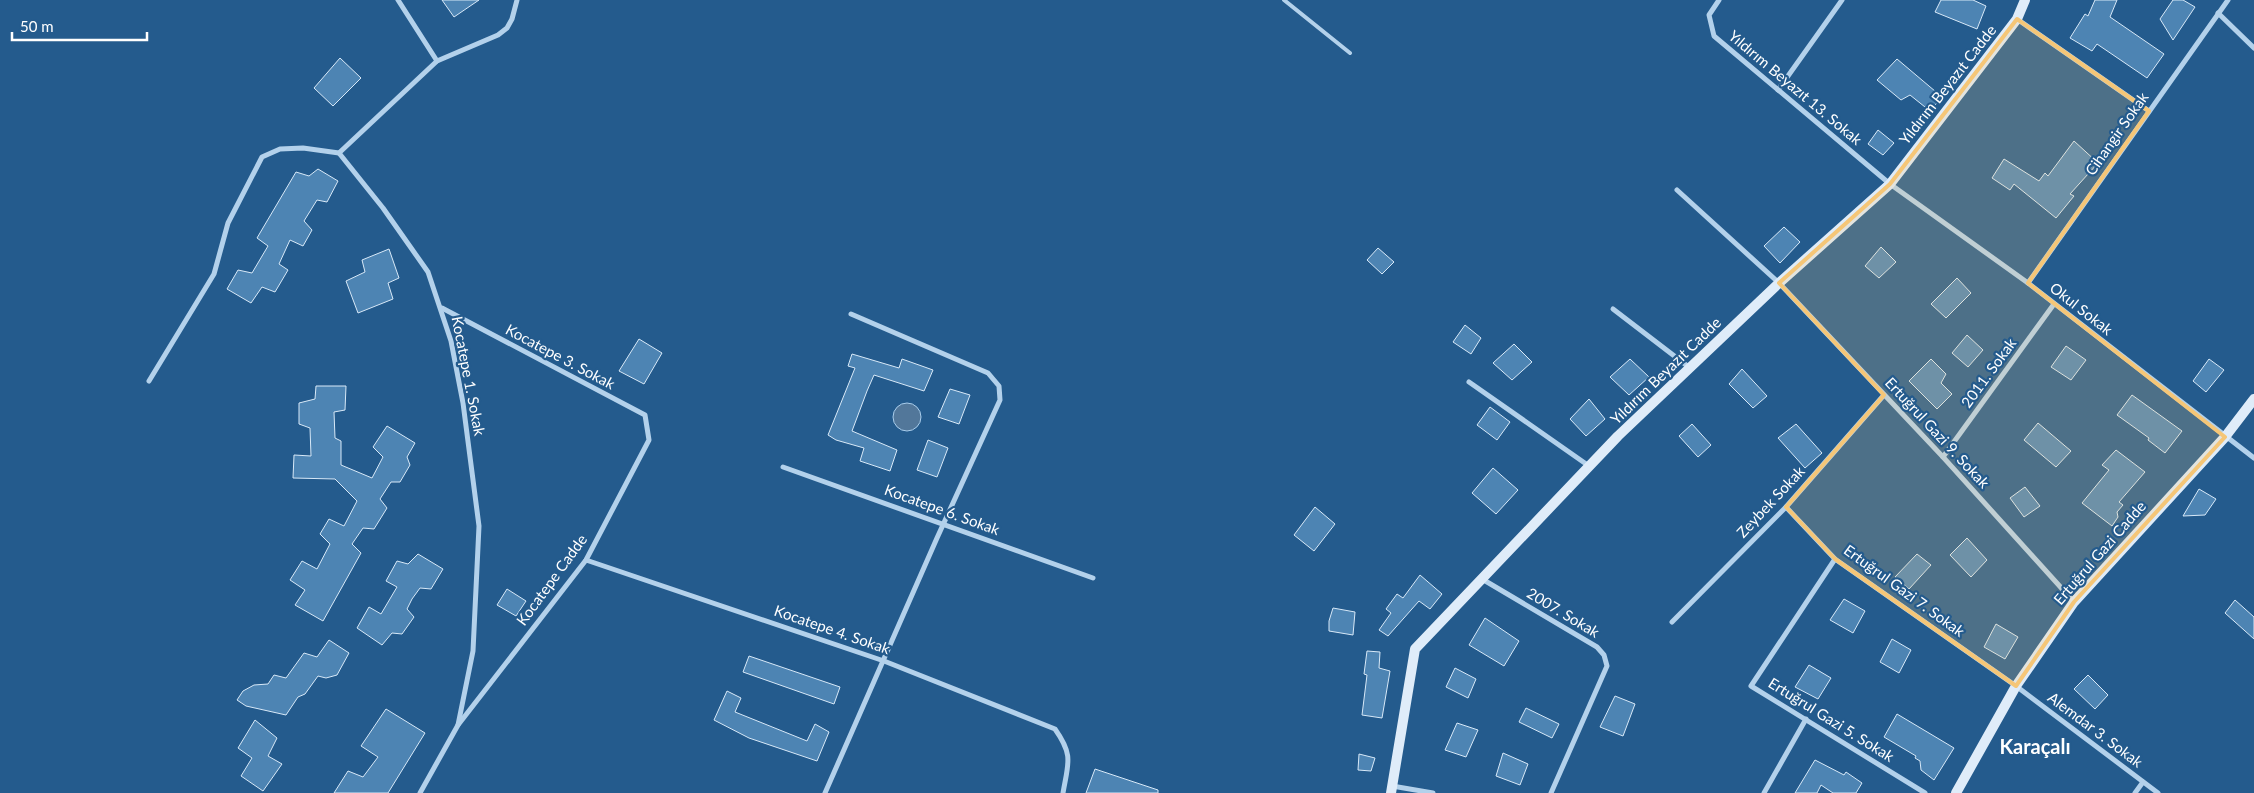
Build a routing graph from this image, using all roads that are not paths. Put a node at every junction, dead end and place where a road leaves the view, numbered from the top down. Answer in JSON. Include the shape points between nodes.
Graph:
{"nodes":[{"id":1,"x":398,"y":0,"type":"edge"},
{"id":2,"x":516,"y":0,"type":"edge"},
{"id":3,"x":1284,"y":0,"type":"edge"},
{"id":4,"x":1719,"y":0,"type":"edge"},
{"id":5,"x":1842,"y":0,"type":"edge"},
{"id":6,"x":2025,"y":0,"type":"edge"},
{"id":7,"x":2228,"y":0,"type":"edge"},
{"id":8,"x":2218,"y":13,"type":"junction"},
{"id":9,"x":2017,"y":19,"type":"junction"},
{"id":10,"x":2254,"y":48,"type":"edge"},
{"id":11,"x":1350,"y":53,"type":"dead end"},
{"id":12,"x":437,"y":61,"type":"junction"},
{"id":13,"x":1778,"y":90,"type":"junction"},
{"id":14,"x":2149,"y":111,"type":"junction"},
{"id":15,"x":339,"y":153,"type":"junction"},
{"id":16,"x":1890,"y":184,"type":"junction"},
{"id":17,"x":1677,"y":190,"type":"dead end"},
{"id":18,"x":1779,"y":283,"type":"junction"},
{"id":19,"x":2028,"y":283,"type":"junction"},
{"id":20,"x":2054,"y":304,"type":"junction"},
{"id":21,"x":442,"y":308,"type":"junction"},
{"id":22,"x":1613,"y":309,"type":"dead end"},
{"id":23,"x":851,"y":314,"type":"dead end"},
{"id":24,"x":1690,"y":368,"type":"junction"},
{"id":25,"x":149,"y":381,"type":"dead end"},
{"id":26,"x":1469,"y":382,"type":"dead end"},
{"id":27,"x":1884,"y":394,"type":"junction"},
{"id":28,"x":2254,"y":399,"type":"edge"},
{"id":29,"x":2225,"y":437,"type":"junction"},
{"id":30,"x":649,"y":440,"type":"joint"},
{"id":31,"x":1943,"y":457,"type":"junction"},
{"id":32,"x":2254,"y":458,"type":"edge"},
{"id":33,"x":1589,"y":466,"type":"junction"},
{"id":34,"x":783,"y":467,"type":"dead end"},
{"id":35,"x":1786,"y":506,"type":"junction"},
{"id":36,"x":944,"y":524,"type":"junction"},
{"id":37,"x":1835,"y":559,"type":"junction"},
{"id":38,"x":586,"y":560,"type":"junction"},
{"id":39,"x":1093,"y":578,"type":"dead end"},
{"id":40,"x":1482,"y":579,"type":"junction"},
{"id":41,"x":2074,"y":602,"type":"junction"},
{"id":42,"x":1672,"y":622,"type":"dead end"},
{"id":43,"x":884,"y":661,"type":"junction"},
{"id":44,"x":2016,"y":686,"type":"junction"},
{"id":45,"x":1806,"y":719,"type":"junction"},
{"id":46,"x":458,"y":725,"type":"junction"},
{"id":47,"x":2143,"y":782,"type":"junction"},
{"id":48,"x":1392,"y":789,"type":"edge"},
{"id":49,"x":420,"y":793,"type":"edge"},
{"id":50,"x":825,"y":793,"type":"edge"},
{"id":51,"x":1062,"y":793,"type":"edge"},
{"id":52,"x":1433,"y":793,"type":"edge"},
{"id":53,"x":1551,"y":793,"type":"edge"},
{"id":54,"x":1764,"y":793,"type":"edge"},
{"id":55,"x":1925,"y":793,"type":"edge"},
{"id":56,"x":1956,"y":793,"type":"edge"},
{"id":57,"x":2135,"y":793,"type":"edge"},
{"id":58,"x":2158,"y":793,"type":"edge"}],
"edges":[{"from":1,"to":12,"type":"street"},
{"from":2,"to":12,"type":"street","via":[[512,19],[498,35]]},
{"from":3,"to":11,"type":"lane"},
{"from":4,"to":13,"type":"street","name":"Yıldırım Beyazıt 13. Sokak","via":[[1709,15],[1714,36]]},
{"from":5,"to":13,"type":"street"},
{"from":6,"to":9,"type":"street","name":"Yıldırım Beyazıt Cadde"},
{"from":7,"to":8,"type":"street","name":"Cihangir Sokak"},
{"from":8,"to":10,"type":"street"},
{"from":8,"to":14,"type":"street","name":"Cihangir Sokak"},
{"from":9,"to":14,"type":"street"},
{"from":9,"to":16,"type":"street","name":"Yıldırım Beyazıt Cadde"},
{"from":12,"to":15,"type":"street"},
{"from":13,"to":16,"type":"street","name":"Yıldırım Beyazıt 13. Sokak"},
{"from":14,"to":19,"type":"street","name":"Cihangir Sokak"},
{"from":15,"to":21,"type":"street","name":"Kocatepe 1. Sokak","via":[[411,245],[428,272]]},
{"from":15,"to":25,"type":"street","via":[[303,148],[280,149],[262,157],[228,223],[214,274]]},
{"from":16,"to":18,"type":"street","name":"Yıldırım Beyazıt Cadde"},
{"from":16,"to":19,"type":"street","name":"Okul Sokak"},
{"from":17,"to":18,"type":"street","name":"Ertuğrul Gazi 9. Sokak"},
{"from":18,"to":24,"type":"street","name":"Yıldırım Beyazıt Cadde"},
{"from":18,"to":27,"type":"street","name":"Ertuğrul Gazi 9. Sokak"},
{"from":19,"to":20,"type":"street","name":"Okul Sokak"},
{"from":20,"to":29,"type":"street","name":"Okul Sokak"},
{"from":20,"to":31,"type":"street","name":"2011. Sokak"},
{"from":21,"to":30,"type":"street","name":"Kocatepe 3. Sokak","via":[[645,415]]},
{"from":21,"to":46,"type":"street","name":"Kocatepe 1. Sokak","via":[[463,402],[479,526],[473,651]]},
{"from":22,"to":24,"type":"street"},
{"from":23,"to":36,"type":"street","via":[[988,373],[999,386],[1000,400]]},
{"from":24,"to":33,"type":"street","name":"Yıldırım Beyazıt Cadde"},
{"from":26,"to":33,"type":"street"},
{"from":27,"to":31,"type":"street","name":"Ertuğrul Gazi 9. Sokak"},
{"from":27,"to":35,"type":"street","name":"Zeybek Sokak"},
{"from":28,"to":29,"type":"street","name":"Ertuğrul Gazi Cadde"},
{"from":29,"to":32,"type":"street","name":"Okul Sokak"},
{"from":29,"to":41,"type":"street","name":"Ertuğrul Gazi Cadde"},
{"from":30,"to":38,"type":"street","name":"Kocatepe Cadde"},
{"from":31,"to":41,"type":"street","name":"Ertuğrul Gazi 9. Sokak"},
{"from":33,"to":40,"type":"street","name":"Yıldırım Beyazıt Cadde"},
{"from":34,"to":36,"type":"street","name":"Kocatepe 6. Sokak"},
{"from":35,"to":37,"type":"street","name":"Ertuğrul Gazi 7. Sokak"},
{"from":35,"to":42,"type":"street","name":"Zeybek Sokak"},
{"from":36,"to":39,"type":"street","name":"Kocatepe 6. Sokak"},
{"from":36,"to":43,"type":"street"},
{"from":37,"to":44,"type":"street","name":"Ertuğrul Gazi 7. Sokak"},
{"from":37,"to":45,"type":"street","name":"Ertuğrul Gazi 5. Sokak","via":[[1750,686]]},
{"from":38,"to":43,"type":"street","name":"Kocatepe 4. Sokak"},
{"from":38,"to":46,"type":"street","name":"Kocatepe Cadde"},
{"from":40,"to":48,"type":"street","name":"Yıldırım Beyazıt Cadde","via":[[1415,649]]},
{"from":40,"to":53,"type":"street","name":"2007. Sokak","via":[[1596,646],[1604,655],[1607,666]]},
{"from":41,"to":44,"type":"street","name":"Ertuğrul Gazi Cadde"},
{"from":43,"to":50,"type":"street"},
{"from":43,"to":51,"type":"street","name":"Kocatepe 4. Sokak","via":[[1056,729],[1068,749]]},
{"from":44,"to":47,"type":"street","name":"Alemdar 3. Sokak"},
{"from":44,"to":56,"type":"street","name":"Ertuğrul Gazi Cadde"},
{"from":45,"to":54,"type":"street"},
{"from":45,"to":55,"type":"street","name":"Ertuğrul Gazi 5. Sokak"},
{"from":46,"to":49,"type":"street"},
{"from":47,"to":57,"type":"street"},
{"from":47,"to":58,"type":"street","name":"Alemdar 3. Sokak"},
{"from":48,"to":52,"type":"street"}]}
